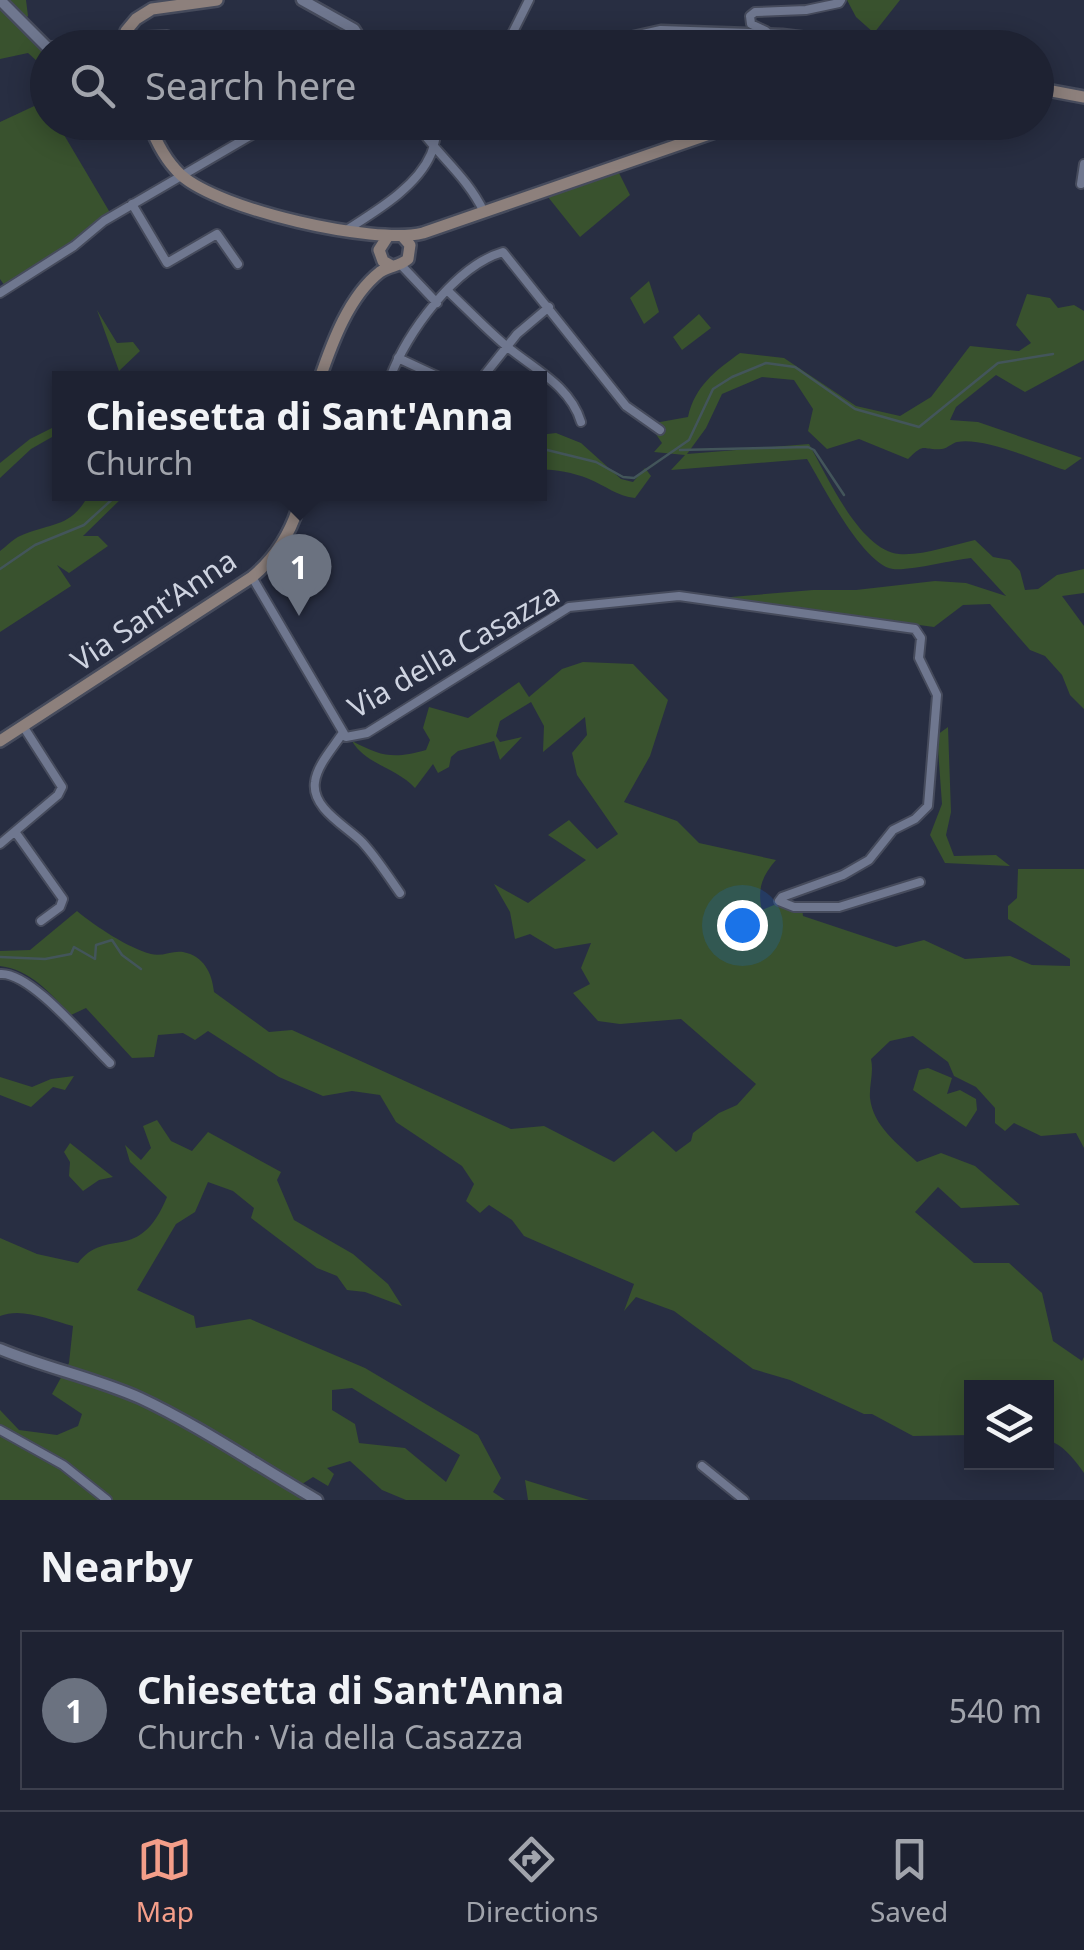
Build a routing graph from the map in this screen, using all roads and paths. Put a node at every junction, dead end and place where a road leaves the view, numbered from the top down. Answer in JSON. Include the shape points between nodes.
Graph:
{"nodes":[{"id":1,"x":0,"y":0,"type":"edge"},
{"id":2,"x":216,"y":0,"type":"edge"},
{"id":3,"x":302,"y":0,"type":"edge"},
{"id":4,"x":529,"y":0,"type":"edge"},
{"id":5,"x":841,"y":0,"type":"edge"},
{"id":6,"x":30,"y":30,"type":"edge"},
{"id":7,"x":129,"y":30,"type":"edge"},
{"id":8,"x":355,"y":30,"type":"edge"},
{"id":9,"x":514,"y":30,"type":"edge"},
{"id":10,"x":761,"y":30,"type":"edge"},
{"id":11,"x":1054,"y":91,"type":"edge"},
{"id":12,"x":1084,"y":97,"type":"edge"},
{"id":13,"x":158,"y":140,"type":"edge"},
{"id":14,"x":242,"y":140,"type":"edge"},
{"id":15,"x":426,"y":140,"type":"edge"},
{"id":16,"x":434,"y":140,"type":"edge"},
{"id":17,"x":692,"y":140,"type":"edge"},
{"id":18,"x":432,"y":148,"type":"junction"},
{"id":19,"x":1084,"y":164,"type":"edge"},
{"id":20,"x":181,"y":174,"type":"junction"},
{"id":21,"x":1081,"y":184,"type":"dead end"},
{"id":22,"x":132,"y":204,"type":"junction"},
{"id":23,"x":484,"y":212,"type":"junction"},
{"id":24,"x":368,"y":217,"type":"junction"},
{"id":25,"x":352,"y":230,"type":"junction"},
{"id":26,"x":372,"y":233,"type":"junction"},
{"id":27,"x":397,"y":254,"type":"junction"},
{"id":28,"x":238,"y":264,"type":"dead end"},
{"id":29,"x":448,"y":290,"type":"junction"},
{"id":30,"x":0,"y":292,"type":"edge"},
{"id":31,"x":437,"y":303,"type":"junction"},
{"id":32,"x":549,"y":307,"type":"junction"},
{"id":33,"x":506,"y":346,"type":"junction"},
{"id":34,"x":398,"y":358,"type":"junction"},
{"id":35,"x":323,"y":371,"type":"edge"},
{"id":36,"x":393,"y":371,"type":"edge"},
{"id":37,"x":425,"y":371,"type":"edge"},
{"id":38,"x":487,"y":371,"type":"edge"},
{"id":39,"x":542,"y":371,"type":"edge"},
{"id":40,"x":547,"y":374,"type":"edge"},
{"id":41,"x":581,"y":422,"type":"dead end"},
{"id":42,"x":660,"y":430,"type":"dead end"},
{"id":43,"x":300,"y":501,"type":"edge"},
{"id":44,"x":252,"y":577,"type":"junction"},
{"id":45,"x":22,"y":726,"type":"junction"},
{"id":46,"x":342,"y":734,"type":"junction"},
{"id":47,"x":0,"y":741,"type":"edge"},
{"id":48,"x":16,"y":833,"type":"junction"},
{"id":49,"x":0,"y":844,"type":"edge"},
{"id":50,"x":920,"y":882,"type":"dead end"},
{"id":51,"x":400,"y":893,"type":"dead end"},
{"id":52,"x":40,"y":921,"type":"dead end"},
{"id":53,"x":0,"y":974,"type":"edge"},
{"id":54,"x":110,"y":1064,"type":"dead end"},
{"id":55,"x":0,"y":1349,"type":"edge"},
{"id":56,"x":0,"y":1430,"type":"edge"},
{"id":57,"x":702,"y":1466,"type":"dead end"},
{"id":58,"x":107,"y":1500,"type":"edge"},
{"id":59,"x":316,"y":1500,"type":"edge"},
{"id":60,"x":744,"y":1500,"type":"edge"}],
"edges":[{"from":1,"to":6,"type":"street"},
{"from":2,"to":7,"type":"main road","via":[[145,12]]},
{"from":3,"to":8,"type":"street"},
{"from":4,"to":9,"type":"street"},
{"from":5,"to":10,"type":"street","via":[[806,10],[759,10],[750,16]]},
{"from":11,"to":12,"type":"main road"},
{"from":13,"to":20,"type":"main road"},
{"from":14,"to":20,"type":"street"},
{"from":15,"to":18,"type":"street"},
{"from":16,"to":18,"type":"street"},
{"from":17,"to":23,"type":"main road"},
{"from":18,"to":23,"type":"street","via":[[471,185]]},
{"from":18,"to":24,"type":"street","via":[[405,186]]},
{"from":19,"to":21,"type":"street"},
{"from":20,"to":22,"type":"street"},
{"from":20,"to":25,"type":"main road","via":[[247,209]]},
{"from":22,"to":28,"type":"street","via":[[166,263],[216,234]]},
{"from":22,"to":30,"type":"street"},
{"from":23,"to":27,"type":"main road","via":[[423,233]]},
{"from":24,"to":25,"type":"street"},
{"from":24,"to":26,"type":"street"},
{"from":25,"to":26,"type":"main road"},
{"from":25,"to":27,"type":"main road"},
{"from":26,"to":27,"type":"main road"},
{"from":27,"to":31,"type":"street"},
{"from":27,"to":35,"type":"main road","via":[[336,336]]},
{"from":29,"to":31,"type":"street"},
{"from":29,"to":32,"type":"street","via":[[503,252]]},
{"from":29,"to":33,"type":"street"},
{"from":31,"to":34,"type":"street"},
{"from":32,"to":33,"type":"street"},
{"from":32,"to":42,"type":"street","via":[[626,406]]},
{"from":33,"to":38,"type":"street"},
{"from":33,"to":39,"type":"street"},
{"from":34,"to":36,"type":"street"},
{"from":34,"to":37,"type":"street"},
{"from":40,"to":41,"type":"street"},
{"from":43,"to":44,"type":"main road","name":"Via Sant'Anna","via":[[280,546]]},
{"from":44,"to":45,"type":"main road","name":"Via Sant'Anna"},
{"from":44,"to":46,"type":"street","name":"Via della Casazza"},
{"from":45,"to":47,"type":"main road","name":"Via Sant'Anna"},
{"from":45,"to":48,"type":"street","via":[[62,787]]},
{"from":46,"to":50,"type":"street","name":"Via della Casazza","via":[[367,733],[569,607],[679,596],[915,629],[919,658],[937,695],[928,806],[893,830],[869,860],[780,901],[839,907]]},
{"from":46,"to":51,"type":"street","via":[[318,771],[316,797]]},
{"from":48,"to":49,"type":"street"},
{"from":48,"to":52,"type":"street","via":[[62,898],[60,908]]},
{"from":53,"to":54,"type":"street","via":[[40,992]]},
{"from":55,"to":59,"type":"street","via":[[143,1400]]},
{"from":56,"to":58,"type":"street","via":[[63,1465]]},
{"from":57,"to":60,"type":"street"}]}
